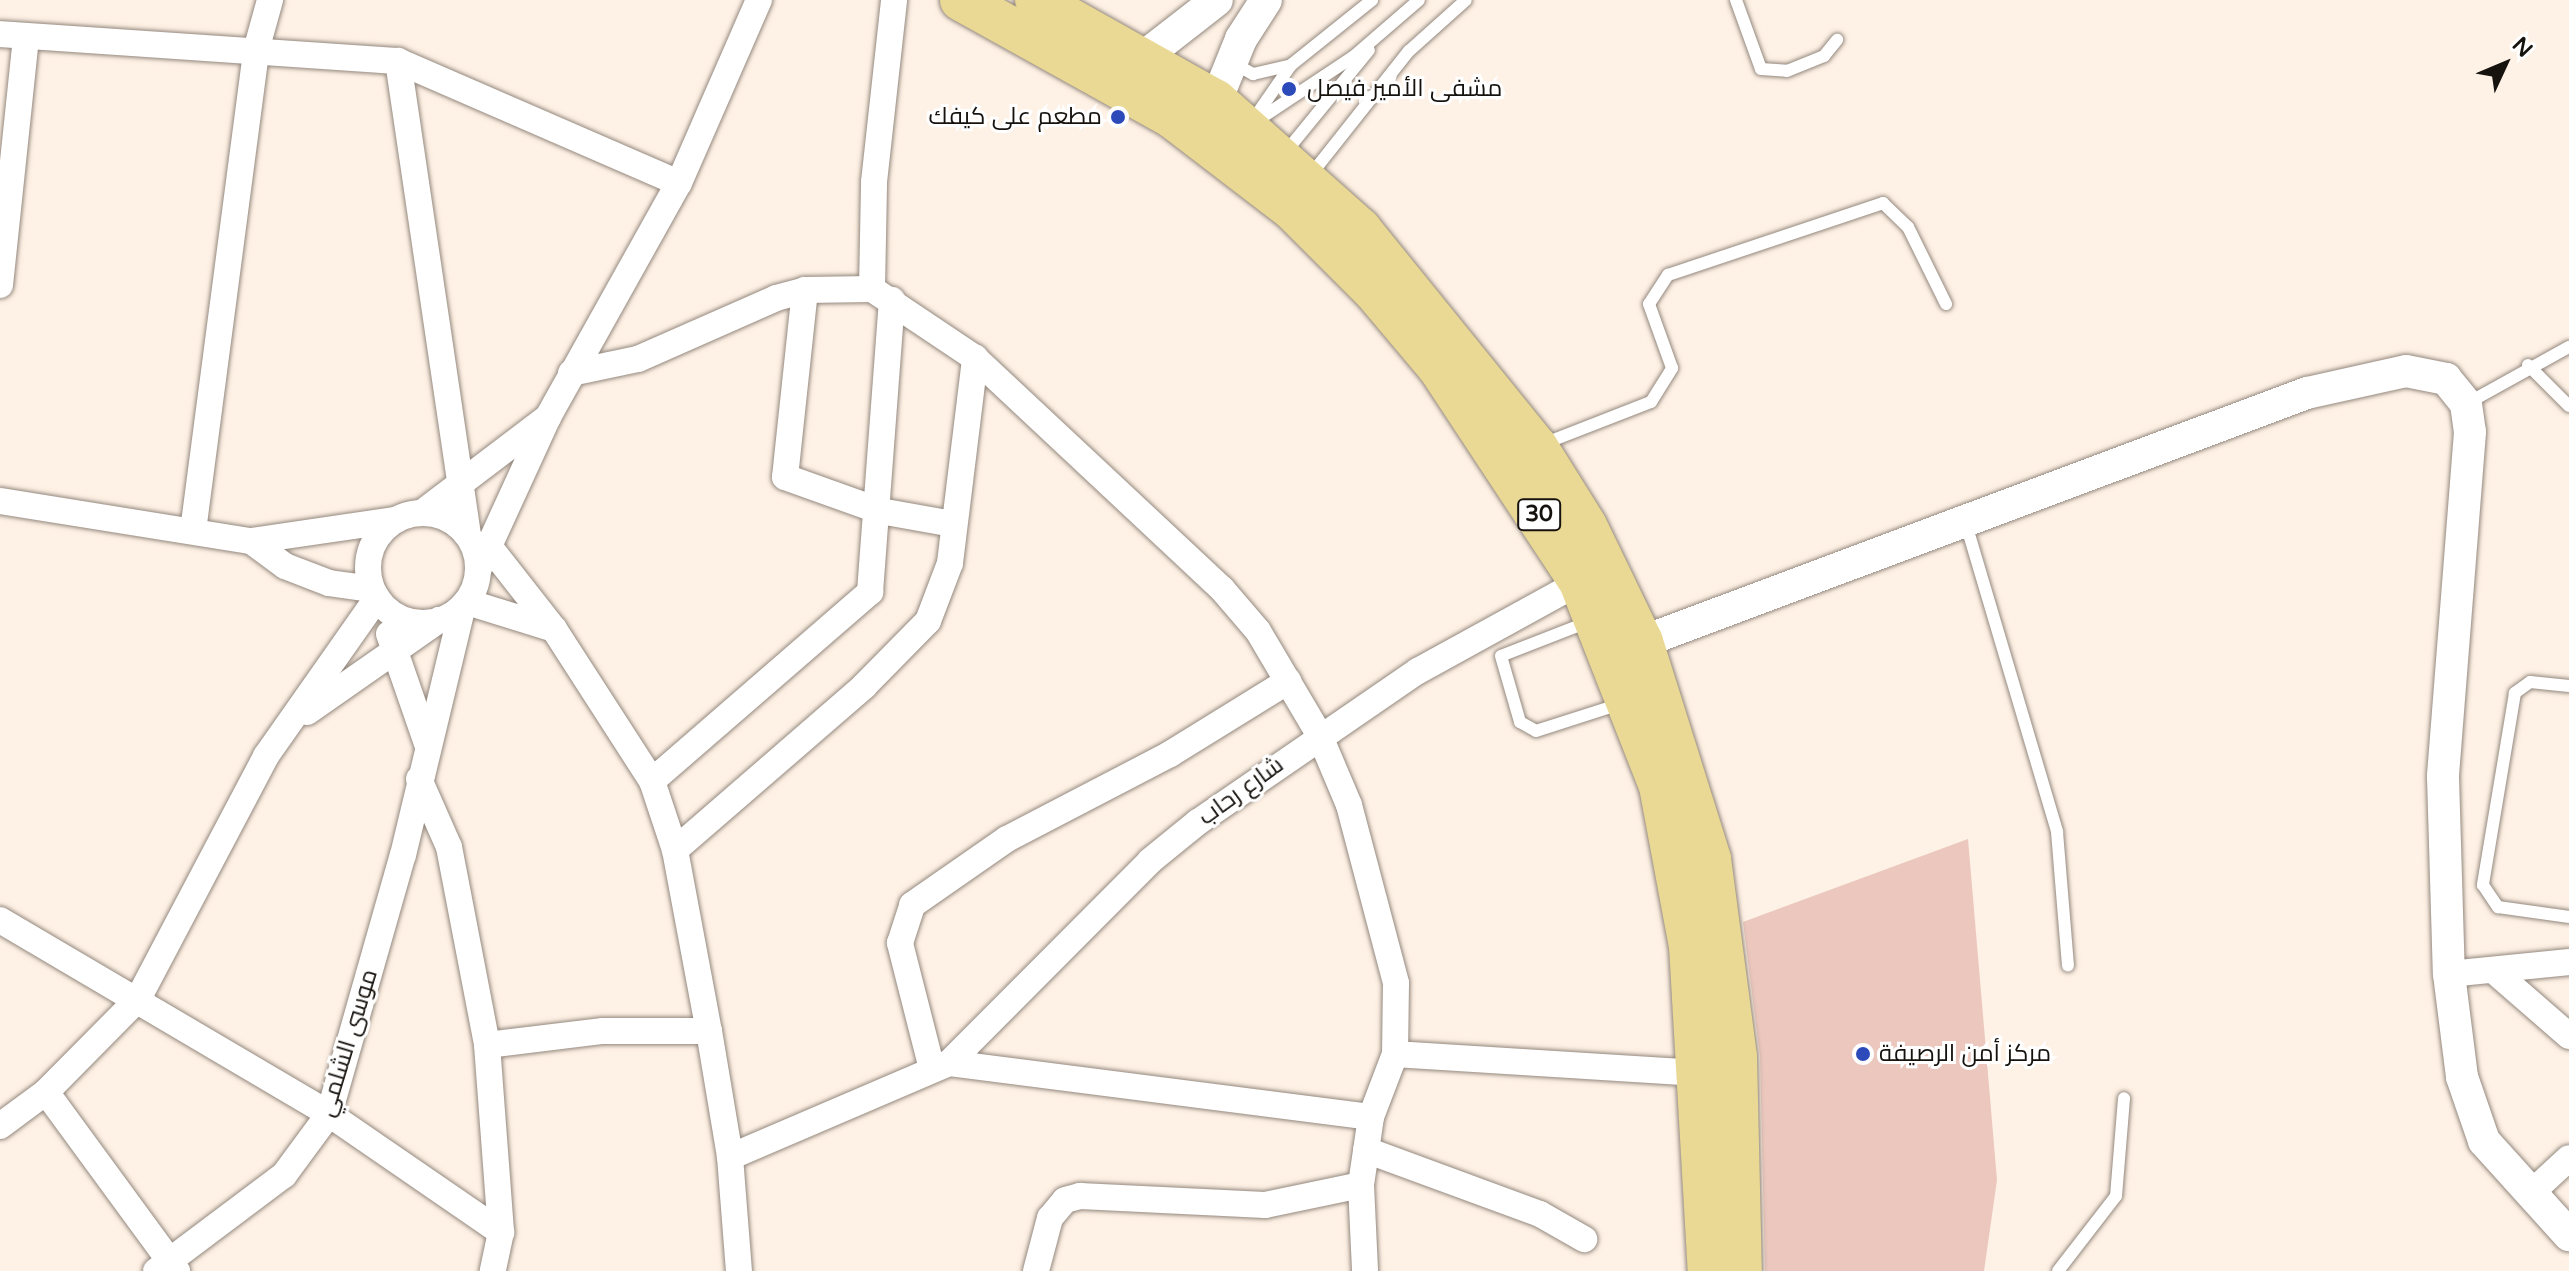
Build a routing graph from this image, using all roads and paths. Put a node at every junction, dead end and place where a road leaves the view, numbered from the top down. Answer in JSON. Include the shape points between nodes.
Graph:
{"nodes":[{"id":1,"x":270,"y":0,"type":"edge"},
{"id":2,"x":759,"y":0,"type":"edge"},
{"id":3,"x":894,"y":0,"type":"edge"},
{"id":4,"x":961,"y":0,"type":"edge"},
{"id":5,"x":1036,"y":0,"type":"edge"},
{"id":6,"x":1217,"y":0,"type":"edge"},
{"id":7,"x":1266,"y":0,"type":"edge"},
{"id":8,"x":1372,"y":0,"type":"edge"},
{"id":9,"x":1419,"y":0,"type":"edge"},
{"id":10,"x":1466,"y":0,"type":"edge"},
{"id":11,"x":1736,"y":0,"type":"edge"},
{"id":12,"x":0,"y":34,"type":"edge"},
{"id":13,"x":1378,"y":38,"type":"junction"},
{"id":14,"x":26,"y":39,"type":"junction"},
{"id":15,"x":1837,"y":40,"type":"dead end"},
{"id":16,"x":257,"y":47,"type":"junction"},
{"id":17,"x":1145,"y":56,"type":"junction"},
{"id":18,"x":398,"y":61,"type":"junction"},
{"id":19,"x":1232,"y":61,"type":"junction"},
{"id":20,"x":1291,"y":65,"type":"junction"},
{"id":21,"x":1216,"y":101,"type":"junction"},
{"id":22,"x":1238,"y":141,"type":"junction"},
{"id":23,"x":1295,"y":168,"type":"junction"},
{"id":24,"x":679,"y":183,"type":"junction"},
{"id":25,"x":0,"y":285,"type":"edge"},
{"id":26,"x":805,"y":290,"type":"junction"},
{"id":27,"x":882,"y":295,"type":"junction"},
{"id":28,"x":1946,"y":304,"type":"dead end"},
{"id":29,"x":2569,"y":347,"type":"edge"},
{"id":30,"x":975,"y":358,"type":"junction"},
{"id":31,"x":2528,"y":365,"type":"junction"},
{"id":32,"x":571,"y":373,"type":"junction"},
{"id":33,"x":2466,"y":404,"type":"junction"},
{"id":34,"x":2569,"y":406,"type":"edge"},
{"id":35,"x":548,"y":417,"type":"junction"},
{"id":36,"x":1536,"y":446,"type":"junction"},
{"id":37,"x":459,"y":480,"type":"junction"},
{"id":38,"x":0,"y":501,"type":"edge"},
{"id":39,"x":880,"y":511,"type":"junction"},
{"id":40,"x":423,"y":512,"type":"junction"},
{"id":41,"x":395,"y":520,"type":"junction"},
{"id":42,"x":1965,"y":521,"type":"junction"},
{"id":43,"x":953,"y":524,"type":"junction"},
{"id":44,"x":193,"y":531,"type":"junction"},
{"id":45,"x":251,"y":541,"type":"junction"},
{"id":46,"x":478,"y":550,"type":"junction"},
{"id":47,"x":1580,"y":582,"type":"junction"},
{"id":48,"x":377,"y":598,"type":"junction"},
{"id":49,"x":465,"y":604,"type":"junction"},
{"id":50,"x":1599,"y":619,"type":"junction"},
{"id":51,"x":439,"y":620,"type":"junction"},
{"id":52,"x":554,"y":629,"type":"junction"},
{"id":53,"x":1642,"y":642,"type":"junction"},
{"id":54,"x":393,"y":650,"type":"junction"},
{"id":55,"x":1288,"y":681,"type":"junction"},
{"id":56,"x":2569,"y":686,"type":"edge"},
{"id":57,"x":1630,"y":700,"type":"junction"},
{"id":58,"x":291,"y":723,"type":"junction"},
{"id":59,"x":1319,"y":734,"type":"junction"},
{"id":60,"x":427,"y":744,"type":"junction"},
{"id":61,"x":419,"y":779,"type":"junction"},
{"id":62,"x":652,"y":781,"type":"junction"},
{"id":63,"x":675,"y":850,"type":"junction"},
{"id":64,"x":2569,"y":917,"type":"edge"},
{"id":65,"x":0,"y":920,"type":"edge"},
{"id":66,"x":2569,"y":962,"type":"edge"},
{"id":67,"x":2068,"y":966,"type":"dead end"},
{"id":68,"x":2493,"y":970,"type":"junction"},
{"id":69,"x":2449,"y":974,"type":"junction"},
{"id":70,"x":138,"y":999,"type":"junction"},
{"id":71,"x":709,"y":1031,"type":"junction"},
{"id":72,"x":2569,"y":1036,"type":"edge"},
{"id":73,"x":487,"y":1045,"type":"junction"},
{"id":74,"x":1395,"y":1054,"type":"junction"},
{"id":75,"x":940,"y":1064,"type":"junction"},
{"id":76,"x":1701,"y":1073,"type":"junction"},
{"id":77,"x":46,"y":1092,"type":"junction"},
{"id":78,"x":2124,"y":1098,"type":"dead end"},
{"id":79,"x":329,"y":1114,"type":"junction"},
{"id":80,"x":1371,"y":1117,"type":"junction"},
{"id":81,"x":0,"y":1126,"type":"edge"},
{"id":82,"x":1366,"y":1150,"type":"junction"},
{"id":83,"x":730,"y":1157,"type":"junction"},
{"id":84,"x":2569,"y":1158,"type":"edge"},
{"id":85,"x":1361,"y":1185,"type":"junction"},
{"id":86,"x":2529,"y":1195,"type":"junction"},
{"id":87,"x":1723,"y":1206,"type":"junction"},
{"id":88,"x":501,"y":1232,"type":"junction"},
{"id":89,"x":2569,"y":1235,"type":"edge"},
{"id":90,"x":1584,"y":1239,"type":"dead end"},
{"id":91,"x":168,"y":1267,"type":"edge"},
{"id":92,"x":493,"y":1271,"type":"edge"},
{"id":93,"x":739,"y":1271,"type":"edge"},
{"id":94,"x":1036,"y":1271,"type":"edge"},
{"id":95,"x":1365,"y":1271,"type":"edge"},
{"id":96,"x":1709,"y":1271,"type":"edge"},
{"id":97,"x":1741,"y":1271,"type":"edge"},
{"id":98,"x":2058,"y":1271,"type":"edge"}],
"edges":[{"from":1,"to":16,"type":"street"},
{"from":2,"to":24,"type":"street"},
{"from":3,"to":27,"type":"street","via":[[874,182]]},
{"from":4,"to":22,"type":"main road","number":"30","via":[[1126,89]]},
{"from":5,"to":17,"type":"main road","number":"30"},
{"from":6,"to":17,"type":"street"},
{"from":7,"to":19,"type":"street"},
{"from":8,"to":20,"type":"lane"},
{"from":9,"to":13,"type":"lane"},
{"from":10,"to":23,"type":"lane"},
{"from":11,"to":15,"type":"lane","via":[[1761,69],[1787,71],[1824,56]]},
{"from":12,"to":14,"type":"street"},
{"from":13,"to":22,"type":"lane"},
{"from":13,"to":23,"type":"lane"},
{"from":14,"to":16,"type":"street"},
{"from":14,"to":25,"type":"street"},
{"from":16,"to":18,"type":"street"},
{"from":16,"to":44,"type":"street"},
{"from":17,"to":21,"type":"main road","number":"30"},
{"from":18,"to":24,"type":"street"},
{"from":18,"to":37,"type":"street"},
{"from":19,"to":20,"type":"lane","via":[[1253,74]]},
{"from":19,"to":21,"type":"street"},
{"from":20,"to":22,"type":"lane"},
{"from":21,"to":22,"type":"main road","number":"30"},
{"from":22,"to":23,"type":"main road","number":"30"},
{"from":22,"to":47,"type":"main road","number":"30","via":[[1292,209],[1430,357],[1506,461]]},
{"from":23,"to":36,"type":"main road","number":"30","via":[[1408,282]]},
{"from":24,"to":32,"type":"street"},
{"from":26,"to":27,"type":"street"},
{"from":26,"to":32,"type":"street","via":[[739,310],[638,359]]},
{"from":26,"to":39,"type":"street","via":[[783,471],[791,482]]},
{"from":27,"to":30,"type":"street"},
{"from":27,"to":39,"type":"street"},
{"from":28,"to":36,"type":"lane","via":[[1908,227],[1883,203],[1668,275],[1649,304],[1672,368],[1651,402]]},
{"from":29,"to":31,"type":"lane"},
{"from":30,"to":43,"type":"street"},
{"from":30,"to":55,"type":"street","via":[[1222,589]]},
{"from":31,"to":33,"type":"lane"},
{"from":31,"to":34,"type":"lane"},
{"from":32,"to":35,"type":"street"},
{"from":33,"to":42,"type":"street","via":[[2432,372],[2381,374],[2307,393]]},
{"from":33,"to":69,"type":"street","via":[[2469,480],[2450,640],[2443,777]]},
{"from":35,"to":37,"type":"street"},
{"from":35,"to":46,"type":"street"},
{"from":36,"to":53,"type":"main road","number":"30","via":[[1586,526]]},
{"from":37,"to":40,"type":"street"},
{"from":37,"to":46,"type":"street"},
{"from":38,"to":44,"type":"street"},
{"from":39,"to":43,"type":"street"},
{"from":39,"to":62,"type":"street","via":[[866,598]]},
{"from":40,"to":41,"type":"street"},
{"from":40,"to":46,"type":"street","via":[[448,518]]},
{"from":41,"to":45,"type":"street"},
{"from":41,"to":48,"type":"street","via":[[371,550]]},
{"from":42,"to":53,"type":"street"},
{"from":42,"to":67,"type":"lane","via":[[2057,832]]},
{"from":43,"to":63,"type":"street","via":[[950,563],[928,621],[864,686]]},
{"from":44,"to":45,"type":"street"},
{"from":45,"to":48,"type":"street","via":[[285,566]]},
{"from":46,"to":49,"type":"street"},
{"from":46,"to":52,"type":"street"},
{"from":47,"to":50,"type":"main road","number":"30"},
{"from":47,"to":59,"type":"street","name":"شارع رحاب"},
{"from":48,"to":51,"type":"street","via":[[406,620]]},
{"from":48,"to":54,"type":"street"},
{"from":48,"to":58,"type":"street"},
{"from":49,"to":51,"type":"street"},
{"from":49,"to":52,"type":"street"},
{"from":49,"to":60,"type":"street","name":"موسى الشلمي"},
{"from":50,"to":57,"type":"main road","number":"30"},
{"from":50,"to":57,"type":"lane","via":[[1501,656],[1520,722],[1536,731]]},
{"from":51,"to":54,"type":"street"},
{"from":52,"to":62,"type":"street"},
{"from":53,"to":87,"type":"main road","number":"30","via":[[1710,859],[1736,1057]]},
{"from":54,"to":58,"type":"street"},
{"from":54,"to":60,"type":"street"},
{"from":55,"to":59,"type":"street"},
{"from":55,"to":75,"type":"street","via":[[1170,754],[1007,839],[912,905],[900,943]]},
{"from":56,"to":64,"type":"lane","via":[[2530,682],[2515,693],[2483,885],[2498,907]]},
{"from":57,"to":76,"type":"main road","number":"30","via":[[1663,801],[1690,946]]},
{"from":58,"to":70,"type":"street","via":[[234,815]]},
{"from":59,"to":74,"type":"street","via":[[1349,805],[1396,983]]},
{"from":59,"to":75,"type":"street","name":"شارع رحاب","via":[[1150,861]]},
{"from":60,"to":61,"type":"street","name":"موسى الشلمي"},
{"from":61,"to":73,"type":"street","via":[[449,847]]},
{"from":61,"to":79,"type":"street","name":"موسى الشلمي"},
{"from":62,"to":63,"type":"street"},
{"from":63,"to":71,"type":"street"},
{"from":65,"to":70,"type":"street"},
{"from":66,"to":68,"type":"street"},
{"from":68,"to":69,"type":"street"},
{"from":68,"to":72,"type":"street"},
{"from":69,"to":86,"type":"street","via":[[2469,1110],[2484,1141]]},
{"from":70,"to":77,"type":"street"},
{"from":70,"to":79,"type":"street"},
{"from":71,"to":73,"type":"street","via":[[603,1031]]},
{"from":71,"to":83,"type":"street"},
{"from":73,"to":88,"type":"street"},
{"from":74,"to":76,"type":"street"},
{"from":74,"to":80,"type":"street"},
{"from":75,"to":80,"type":"street"},
{"from":75,"to":83,"type":"street"},
{"from":76,"to":87,"type":"main road","number":"30"},
{"from":77,"to":81,"type":"street"},
{"from":77,"to":91,"type":"street"},
{"from":78,"to":98,"type":"lane","via":[[2116,1196]]},
{"from":79,"to":88,"type":"street"},
{"from":79,"to":91,"type":"street","name":"موسى الشلمي","via":[[284,1175]]},
{"from":80,"to":82,"type":"street"},
{"from":82,"to":85,"type":"street"},
{"from":82,"to":90,"type":"street","via":[[1513,1203]]},
{"from":83,"to":93,"type":"street"},
{"from":84,"to":86,"type":"street"},
{"from":85,"to":94,"type":"street","via":[[1265,1205],[1080,1196],[1065,1200],[1050,1218]]},
{"from":85,"to":95,"type":"street"},
{"from":86,"to":89,"type":"street"},
{"from":87,"to":96,"type":"main road","number":"30"},
{"from":87,"to":97,"type":"main road","number":"30"},
{"from":88,"to":92,"type":"street"}]}
